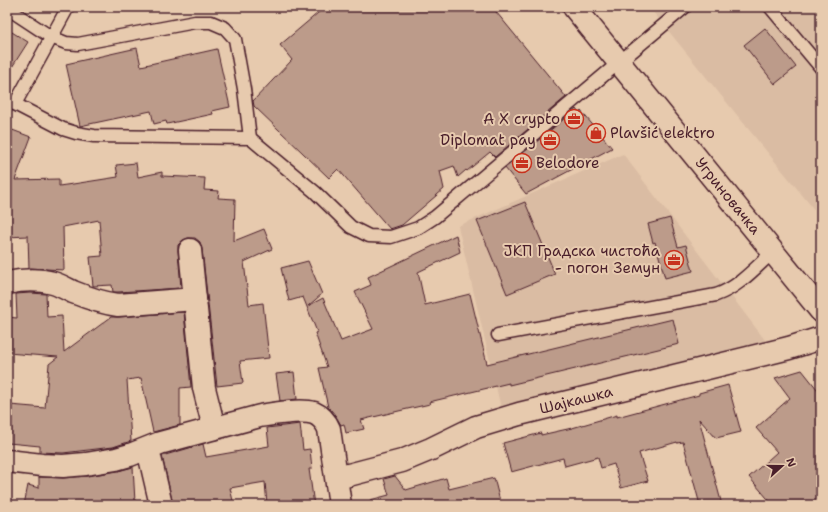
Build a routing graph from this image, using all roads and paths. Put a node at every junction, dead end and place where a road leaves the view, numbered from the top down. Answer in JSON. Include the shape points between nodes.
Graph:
{"nodes":[{"id":1,"x":68,"y":7,"type":"edge"},
{"id":2,"x":574,"y":7,"type":"edge"},
{"id":3,"x":770,"y":7,"type":"edge"},
{"id":4,"x":7,"y":8,"type":"edge"},
{"id":5,"x":680,"y":9,"type":"edge"},
{"id":6,"x":52,"y":37,"type":"junction"},
{"id":7,"x":619,"y":62,"type":"junction"},
{"id":8,"x":821,"y":68,"type":"edge"},
{"id":9,"x":11,"y":102,"type":"edge"},
{"id":10,"x":250,"y":138,"type":"junction"},
{"id":11,"x":190,"y":250,"type":"dead end"},
{"id":12,"x":773,"y":252,"type":"junction"},
{"id":13,"x":7,"y":283,"type":"edge"},
{"id":14,"x":195,"y":300,"type":"junction"},
{"id":15,"x":821,"y":311,"type":"edge"},
{"id":16,"x":498,"y":335,"type":"dead end"},
{"id":17,"x":821,"y":338,"type":"edge"},
{"id":18,"x":214,"y":428,"type":"junction"},
{"id":19,"x":148,"y":449,"type":"junction"},
{"id":20,"x":7,"y":461,"type":"edge"},
{"id":21,"x":337,"y":478,"type":"junction"},
{"id":22,"x":161,"y":505,"type":"edge"},
{"id":23,"x":340,"y":505,"type":"edge"}],
"edges":[{"from":1,"to":6,"type":"lane"},
{"from":2,"to":7,"type":"street","name":"Угриновачка"},
{"from":3,"to":8,"type":"lane"},
{"from":4,"to":6,"type":"lane"},
{"from":5,"to":7,"type":"lane"},
{"from":6,"to":9,"type":"lane"},
{"from":6,"to":10,"type":"lane","via":[[66,43],[78,44],[195,22],[211,22],[225,28],[235,39],[239,55]]},
{"from":7,"to":10,"type":"lane","via":[[435,217],[418,228],[391,237],[369,236],[351,227],[315,192]]},
{"from":7,"to":12,"type":"street","name":"Угриновачка"},
{"from":9,"to":10,"type":"lane","via":[[63,129],[94,136]]},
{"from":11,"to":14,"type":"street"},
{"from":12,"to":15,"type":"street","name":"Угриновачка"},
{"from":12,"to":16,"type":"lane","via":[[738,284],[716,295]]},
{"from":13,"to":14,"type":"street","via":[[54,283],[72,292],[118,305]]},
{"from":14,"to":18,"type":"street","via":[[204,388]]},
{"from":17,"to":21,"type":"street","name":"Шајкашка","via":[[519,414],[476,427],[402,461]]},
{"from":18,"to":19,"type":"street","via":[[160,443]]},
{"from":18,"to":21,"type":"street","via":[[276,413],[315,413],[330,429]]},
{"from":19,"to":20,"type":"street","via":[[116,459],[76,465]]},
{"from":19,"to":22,"type":"street"},
{"from":21,"to":23,"type":"street"}]}
